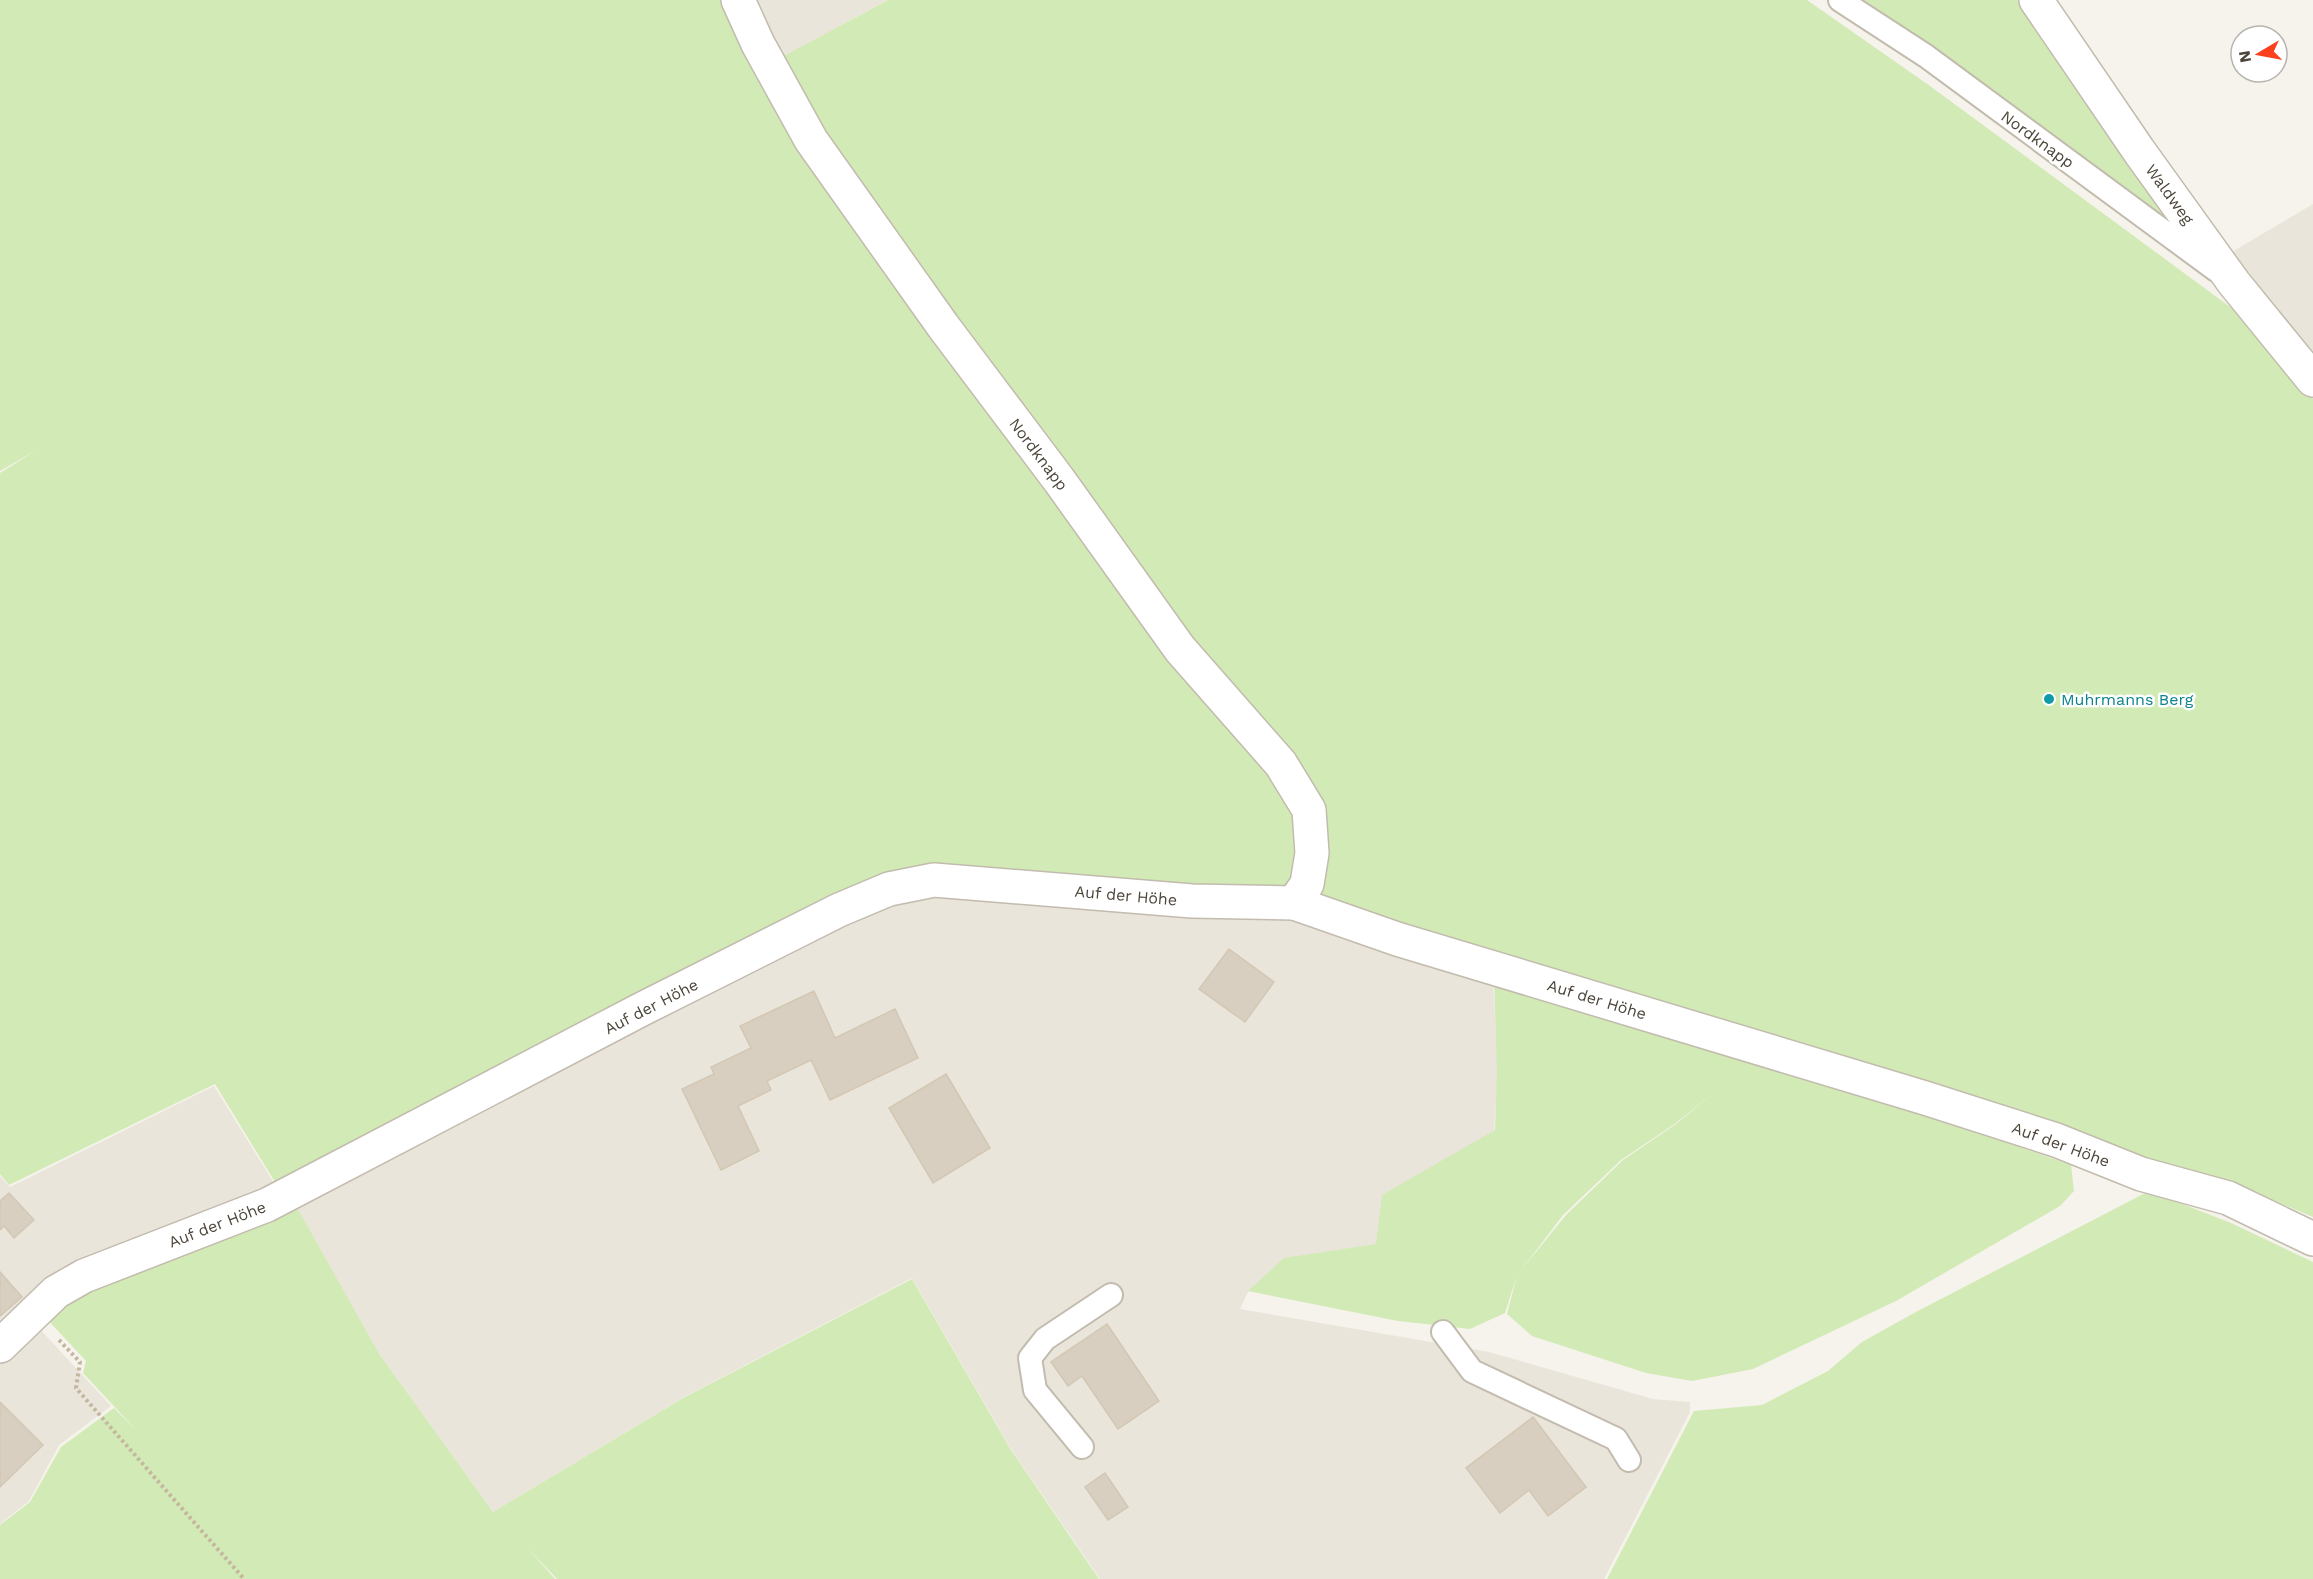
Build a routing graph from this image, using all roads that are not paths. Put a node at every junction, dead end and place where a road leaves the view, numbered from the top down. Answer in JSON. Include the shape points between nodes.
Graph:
{"nodes":[{"id":1,"x":738,"y":0,"type":"edge"},
{"id":2,"x":1840,"y":0,"type":"edge"},
{"id":3,"x":2036,"y":0,"type":"edge"},
{"id":4,"x":2234,"y":283,"type":"junction"},
{"id":5,"x":2313,"y":380,"type":"edge"},
{"id":6,"x":1294,"y":903,"type":"junction"},
{"id":7,"x":2313,"y":1239,"type":"edge"},
{"id":8,"x":1111,"y":1294,"type":"dead end"},
{"id":9,"x":1443,"y":1332,"type":"dead end"},
{"id":10,"x":0,"y":1346,"type":"edge"},
{"id":11,"x":1082,"y":1447,"type":"dead end"},
{"id":12,"x":1629,"y":1460,"type":"dead end"}],
"edges":[{"from":1,"to":6,"type":"street","name":"Nordknapp","via":[[812,140],[943,326],[1180,649],[1281,764],[1309,810],[1312,854],[1307,884]]},
{"from":2,"to":4,"type":"lane","name":"Nordknapp","via":[[1926,56]]},
{"from":3,"to":4,"type":"street","name":"Waldweg"},
{"from":4,"to":5,"type":"street","name":"Waldweg"},
{"from":6,"to":7,"type":"street","name":"Auf der Höhe","via":[[1397,939],[2056,1140],[2141,1174],[2228,1198]]},
{"from":6,"to":10,"type":"street","name":"Auf der Höhe","via":[[1192,900],[934,880],[889,889],[644,1008],[267,1205],[84,1276],[56,1292]]},
{"from":8,"to":11,"type":"lane","via":[[1045,1339],[1030,1358],[1035,1390]]},
{"from":9,"to":12,"type":"lane","via":[[1472,1371],[1616,1439]]}]}
